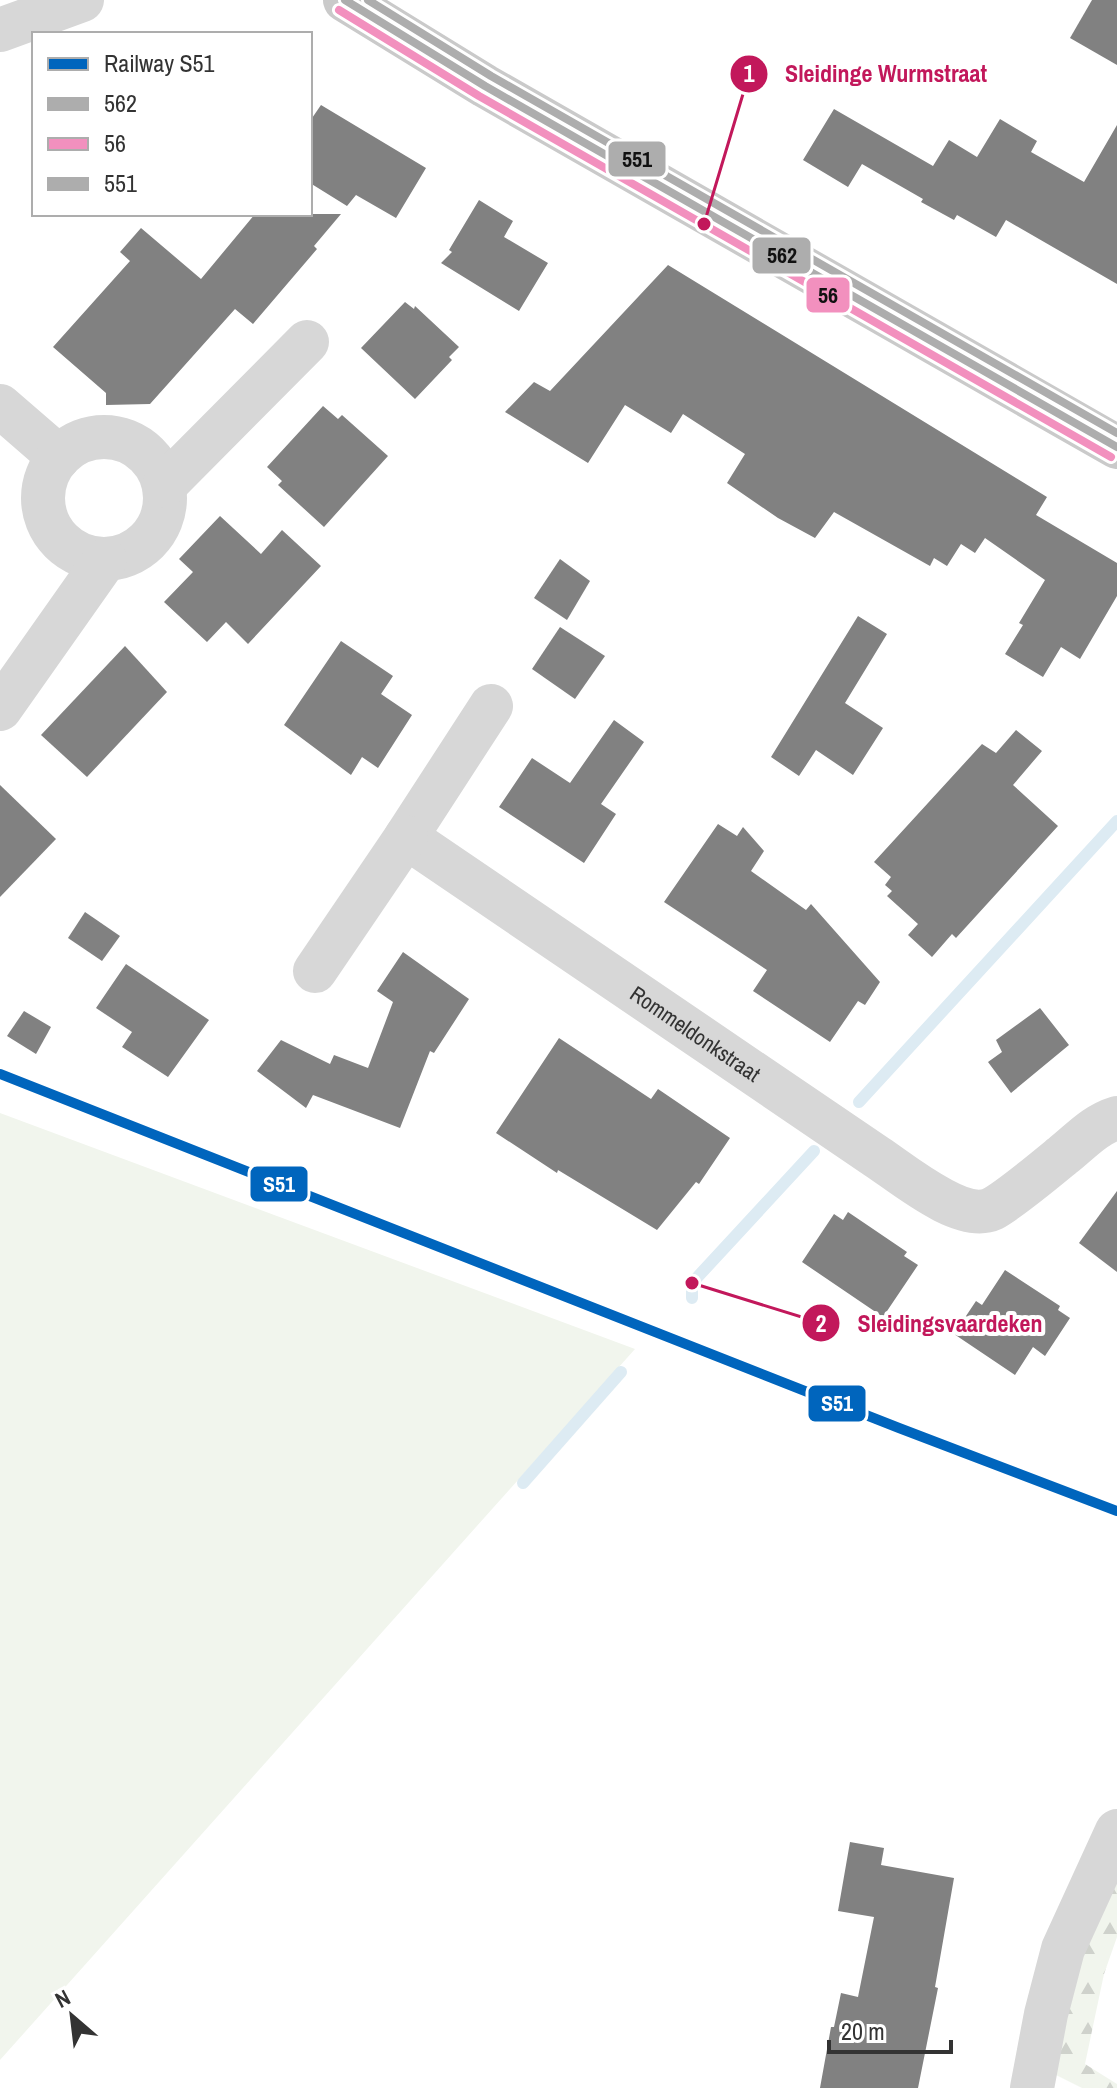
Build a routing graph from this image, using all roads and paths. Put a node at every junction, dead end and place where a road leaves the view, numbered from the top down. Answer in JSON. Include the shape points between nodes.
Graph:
{"nodes":[{"id":1,"x":82,"y":0,"type":"edge"},
{"id":2,"x":345,"y":0,"type":"edge"},
{"id":3,"x":0,"y":30,"type":"edge"},
{"id":4,"x":307,"y":342,"type":"dead end"},
{"id":5,"x":0,"y":406,"type":"edge"},
{"id":6,"x":1117,"y":447,"type":"edge"},
{"id":7,"x":59,"y":457,"type":"junction"},
{"id":8,"x":164,"y":486,"type":"junction"},
{"id":9,"x":105,"y":560,"type":"junction"},
{"id":10,"x":491,"y":706,"type":"dead end"},
{"id":11,"x":0,"y":709,"type":"edge"},
{"id":12,"x":406,"y":837,"type":"junction"},
{"id":13,"x":315,"y":971,"type":"dead end"},
{"id":14,"x":1117,"y":1118,"type":"edge"},
{"id":15,"x":1117,"y":1831,"type":"edge"},
{"id":16,"x":1032,"y":2088,"type":"edge"}],
"edges":[{"from":1,"to":3,"type":"street"},
{"from":2,"to":6,"type":"main road","via":[[485,86]]},
{"from":4,"to":8,"type":"street"},
{"from":5,"to":7,"type":"street"},
{"from":7,"to":8,"type":"street","via":[[85,439],[120,438],[150,455]]},
{"from":7,"to":9,"type":"street","via":[[44,486],[49,525],[73,551]]},
{"from":8,"to":9,"type":"street","via":[[159,528],[126,556]]},
{"from":9,"to":11,"type":"street"},
{"from":10,"to":12,"type":"street"},
{"from":12,"to":13,"type":"street"},
{"from":12,"to":14,"type":"street","name":"Rommeldonkstraat","via":[[948,1203],[975,1212],[992,1209],[1100,1123]]},
{"from":15,"to":16,"type":"street","via":[[1063,1949]]}]}
